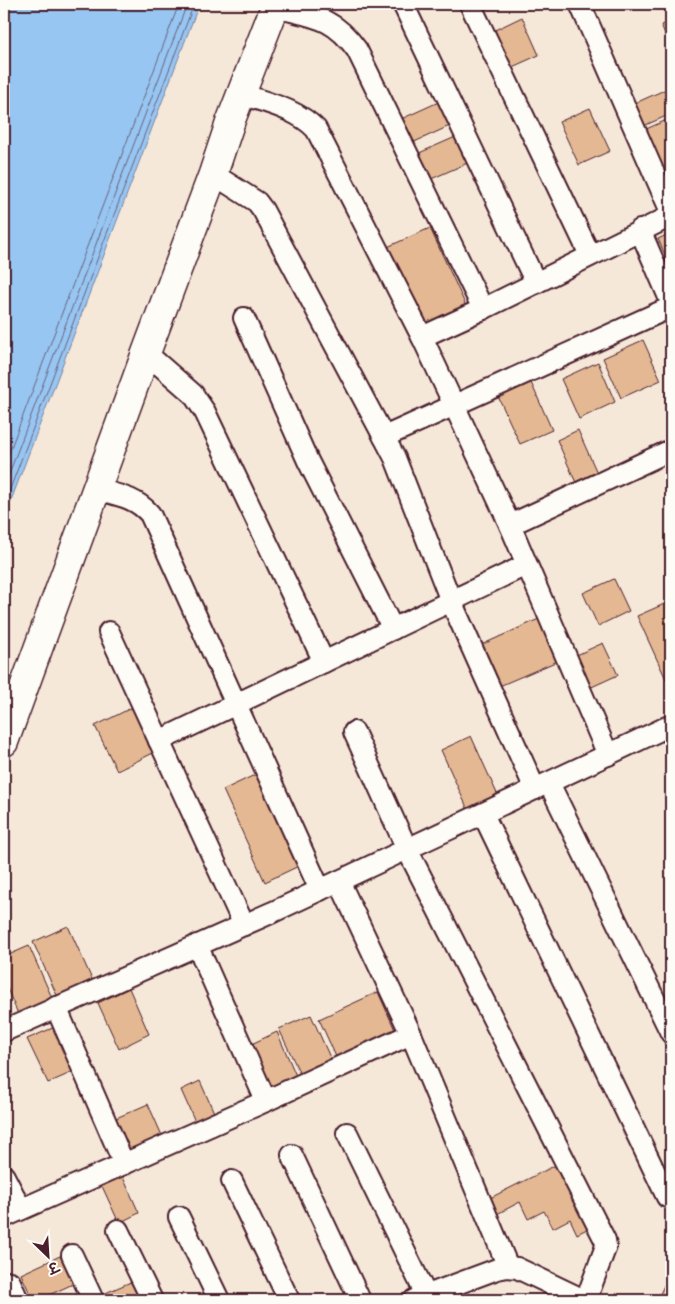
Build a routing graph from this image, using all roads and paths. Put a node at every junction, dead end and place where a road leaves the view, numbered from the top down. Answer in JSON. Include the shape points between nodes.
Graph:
{"nodes":[{"id":1,"x":403,"y":4,"type":"edge"},
{"id":2,"x":470,"y":4,"type":"edge"},
{"id":3,"x":580,"y":4,"type":"edge"},
{"id":4,"x":276,"y":5,"type":"edge"},
{"id":5,"x":241,"y":94,"type":"junction"},
{"id":6,"x":213,"y":174,"type":"junction"},
{"id":7,"x":671,"y":214,"type":"edge"},
{"id":8,"x":640,"y":230,"type":"junction"},
{"id":9,"x":590,"y":255,"type":"junction"},
{"id":10,"x":536,"y":282,"type":"junction"},
{"id":11,"x":671,"y":302,"type":"edge"},
{"id":12,"x":671,"y":307,"type":"edge"},
{"id":13,"x":483,"y":309,"type":"junction"},
{"id":14,"x":244,"y":318,"type":"dead end"},
{"id":15,"x":422,"y":337,"type":"junction"},
{"id":16,"x":146,"y":353,"type":"junction"},
{"id":17,"x":454,"y":405,"type":"junction"},
{"id":18,"x":384,"y":437,"type":"junction"},
{"id":19,"x":671,"y":450,"type":"edge"},
{"id":20,"x":96,"y":490,"type":"junction"},
{"id":21,"x":510,"y":525,"type":"junction"},
{"id":22,"x":526,"y":565,"type":"junction"},
{"id":23,"x":451,"y":601,"type":"junction"},
{"id":24,"x":393,"y":629,"type":"junction"},
{"id":25,"x":109,"y":632,"type":"dead end"},
{"id":26,"x":324,"y":662,"type":"junction"},
{"id":27,"x":236,"y":704,"type":"junction"},
{"id":28,"x":671,"y":725,"type":"edge"},
{"id":29,"x":354,"y":732,"type":"dead end"},
{"id":30,"x":159,"y":741,"type":"junction"},
{"id":31,"x":4,"y":742,"type":"edge"},
{"id":32,"x":608,"y":755,"type":"junction"},
{"id":33,"x":542,"y":786,"type":"junction"},
{"id":34,"x":483,"y":814,"type":"junction"},
{"id":35,"x":407,"y":849,"type":"junction"},
{"id":36,"x":339,"y":881,"type":"junction"},
{"id":37,"x":320,"y":890,"type":"junction"},
{"id":38,"x":244,"y":925,"type":"junction"},
{"id":39,"x":197,"y":945,"type":"junction"},
{"id":40,"x":56,"y":1007,"type":"junction"},
{"id":41,"x":4,"y":1031,"type":"edge"},
{"id":42,"x":671,"y":1033,"type":"edge"},
{"id":43,"x":411,"y":1034,"type":"junction"},
{"id":44,"x":266,"y":1101,"type":"junction"},
{"id":45,"x":347,"y":1133,"type":"dead end"},
{"id":46,"x":292,"y":1155,"type":"dead end"},
{"id":47,"x":124,"y":1164,"type":"junction"},
{"id":48,"x":4,"y":1176,"type":"edge"},
{"id":49,"x":232,"y":1181,"type":"dead end"},
{"id":50,"x":668,"y":1197,"type":"dead end"},
{"id":51,"x":12,"y":1213,"type":"edge"},
{"id":52,"x":179,"y":1217,"type":"dead end"},
{"id":53,"x":118,"y":1230,"type":"dead end"},
{"id":54,"x":72,"y":1255,"type":"dead end"},
{"id":55,"x":508,"y":1267,"type":"junction"},
{"id":56,"x":10,"y":1282,"type":"dead end"},
{"id":57,"x":420,"y":1298,"type":"edge"},
{"id":58,"x":18,"y":1300,"type":"edge"},
{"id":59,"x":93,"y":1300,"type":"edge"},
{"id":60,"x":152,"y":1300,"type":"edge"},
{"id":61,"x":219,"y":1300,"type":"edge"},
{"id":62,"x":289,"y":1300,"type":"edge"},
{"id":63,"x":360,"y":1300,"type":"edge"},
{"id":64,"x":585,"y":1300,"type":"edge"}],
"edges":[{"from":1,"to":10,"type":"street"},
{"from":2,"to":9,"type":"street"},
{"from":3,"to":7,"type":"street"},
{"from":4,"to":5,"type":"street"},
{"from":4,"to":13,"type":"street","via":[[326,20],[357,50]]},
{"from":5,"to":6,"type":"street"},
{"from":5,"to":15,"type":"street","via":[[295,113],[316,129]]},
{"from":6,"to":16,"type":"street"},
{"from":6,"to":18,"type":"street","via":[[257,202],[263,210]]},
{"from":7,"to":8,"type":"street"},
{"from":8,"to":9,"type":"street"},
{"from":8,"to":11,"type":"street"},
{"from":9,"to":10,"type":"street"},
{"from":10,"to":13,"type":"street"},
{"from":12,"to":17,"type":"street"},
{"from":13,"to":15,"type":"street"},
{"from":14,"to":24,"type":"street","via":[[308,461]]},
{"from":15,"to":17,"type":"street"},
{"from":16,"to":20,"type":"street"},
{"from":16,"to":26,"type":"street","via":[[193,394],[205,412]]},
{"from":17,"to":18,"type":"street"},
{"from":17,"to":21,"type":"street"},
{"from":18,"to":23,"type":"street"},
{"from":19,"to":21,"type":"street"},
{"from":20,"to":27,"type":"street","via":[[135,501],[150,514]]},
{"from":20,"to":31,"type":"street"},
{"from":21,"to":22,"type":"street"},
{"from":22,"to":23,"type":"street"},
{"from":22,"to":32,"type":"street"},
{"from":23,"to":24,"type":"street"},
{"from":23,"to":33,"type":"street"},
{"from":24,"to":26,"type":"street"},
{"from":25,"to":30,"type":"street"},
{"from":26,"to":27,"type":"street"},
{"from":27,"to":30,"type":"street"},
{"from":27,"to":37,"type":"street"},
{"from":28,"to":32,"type":"street"},
{"from":29,"to":35,"type":"street"},
{"from":30,"to":38,"type":"street"},
{"from":32,"to":33,"type":"street"},
{"from":33,"to":34,"type":"street"},
{"from":33,"to":42,"type":"street"},
{"from":34,"to":35,"type":"street"},
{"from":34,"to":50,"type":"street"},
{"from":35,"to":36,"type":"street"},
{"from":35,"to":64,"type":"street","via":[[605,1240],[606,1246]]},
{"from":36,"to":37,"type":"street"},
{"from":36,"to":43,"type":"street"},
{"from":37,"to":38,"type":"street"},
{"from":38,"to":39,"type":"street"},
{"from":39,"to":40,"type":"street"},
{"from":39,"to":44,"type":"street"},
{"from":40,"to":41,"type":"street"},
{"from":40,"to":47,"type":"street"},
{"from":43,"to":44,"type":"street"},
{"from":43,"to":55,"type":"street"},
{"from":44,"to":47,"type":"street"},
{"from":45,"to":57,"type":"street"},
{"from":46,"to":63,"type":"street"},
{"from":47,"to":51,"type":"street"},
{"from":48,"to":51,"type":"street"},
{"from":49,"to":62,"type":"street"},
{"from":52,"to":61,"type":"street"},
{"from":53,"to":60,"type":"street"},
{"from":54,"to":59,"type":"street"},
{"from":55,"to":57,"type":"street"},
{"from":55,"to":64,"type":"street","via":[[529,1273]]},
{"from":56,"to":58,"type":"street"}]}
